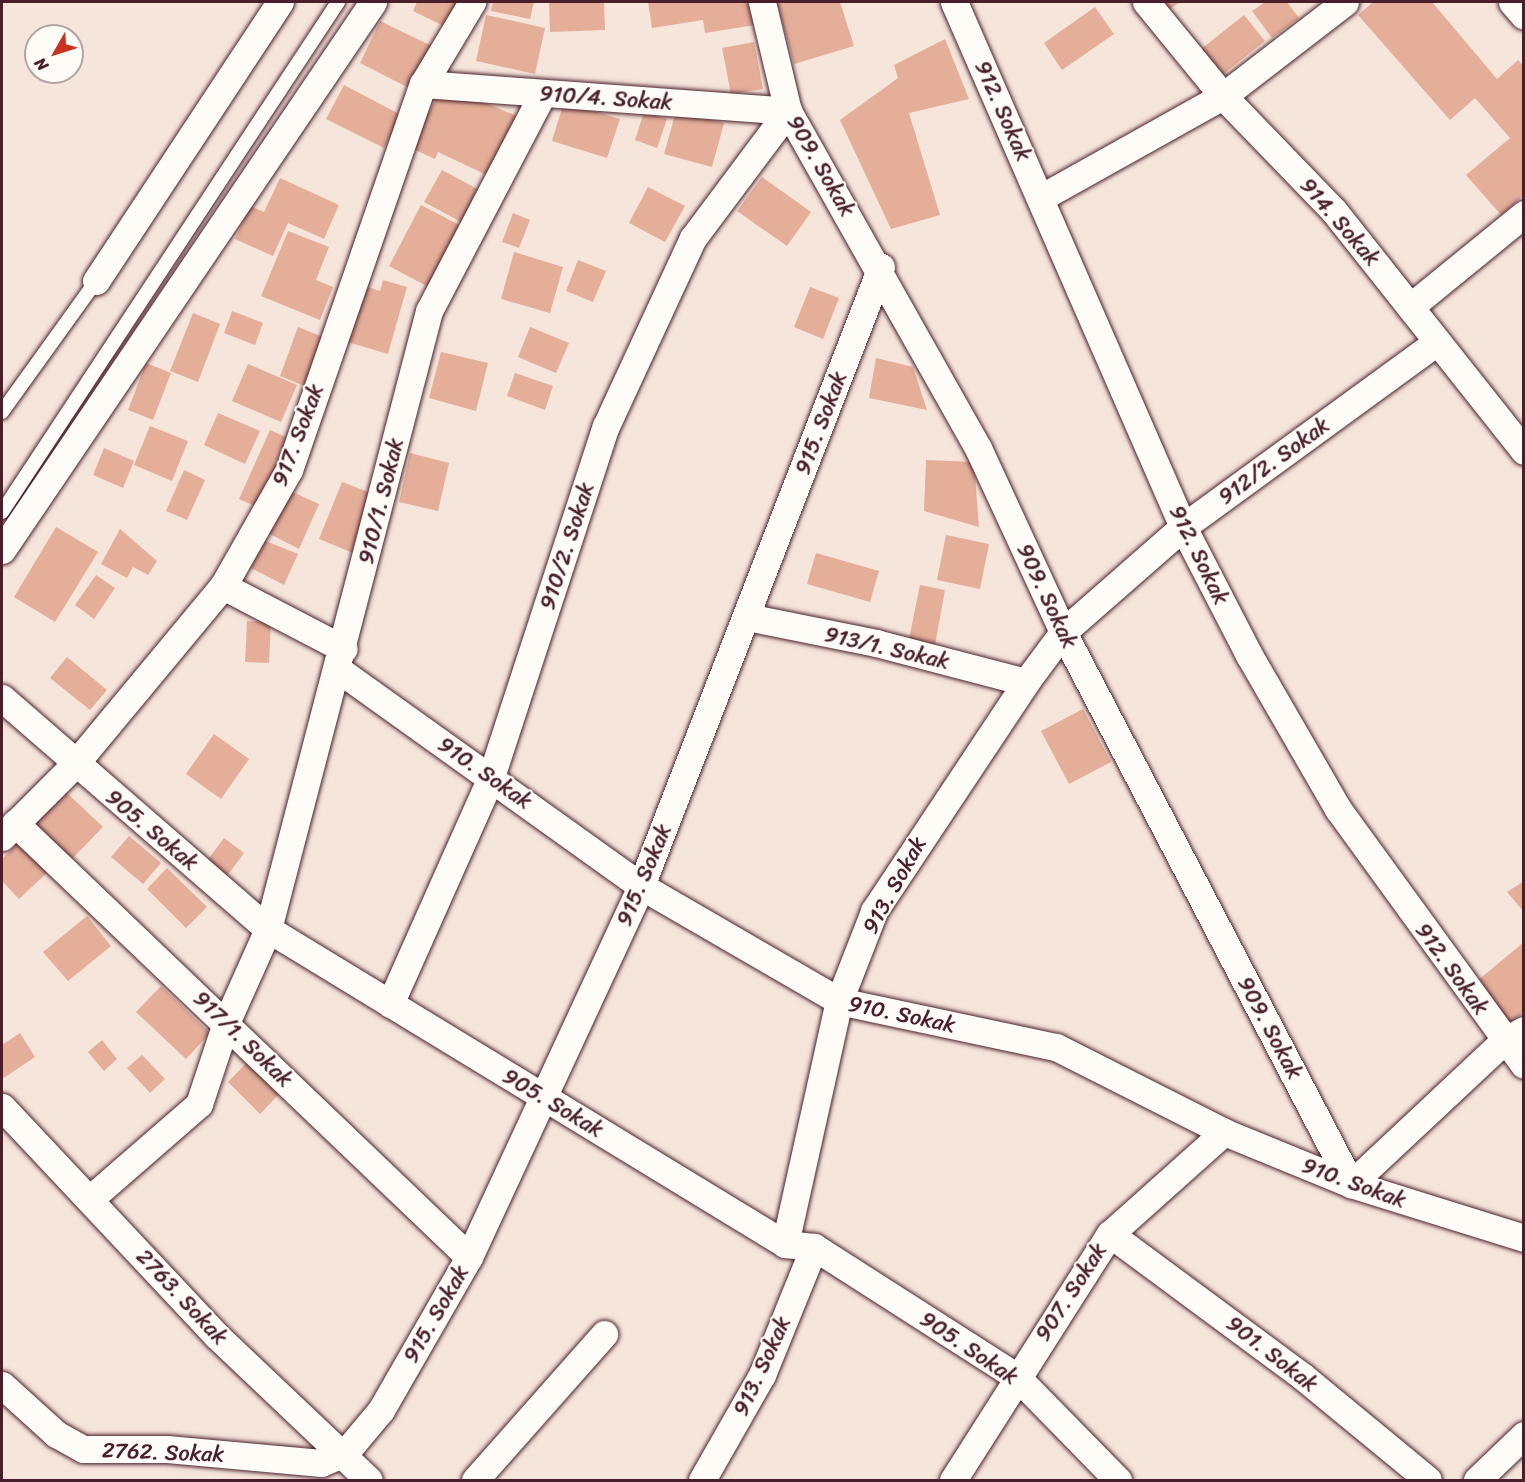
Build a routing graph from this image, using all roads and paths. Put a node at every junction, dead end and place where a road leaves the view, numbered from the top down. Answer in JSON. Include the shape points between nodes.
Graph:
{"nodes":[{"id":1,"x":280,"y":2,"type":"edge"},
{"id":2,"x":338,"y":2,"type":"edge"},
{"id":3,"x":373,"y":2,"type":"edge"},
{"id":4,"x":472,"y":2,"type":"edge"},
{"id":5,"x":762,"y":2,"type":"edge"},
{"id":6,"x":954,"y":2,"type":"edge"},
{"id":7,"x":1146,"y":2,"type":"edge"},
{"id":8,"x":1345,"y":2,"type":"edge"},
{"id":9,"x":1512,"y":2,"type":"edge"},
{"id":10,"x":1524,"y":16,"type":"edge"},
{"id":11,"x":423,"y":84,"type":"junction"},
{"id":12,"x":543,"y":93,"type":"junction"},
{"id":13,"x":1223,"y":96,"type":"junction"},
{"id":14,"x":788,"y":111,"type":"junction"},
{"id":15,"x":1042,"y":197,"type":"junction"},
{"id":16,"x":1524,"y":214,"type":"edge"},
{"id":17,"x":880,"y":267,"type":"junction"},
{"id":18,"x":96,"y":281,"type":"joint"},
{"id":19,"x":1410,"y":307,"type":"junction"},
{"id":20,"x":1434,"y":344,"type":"junction"},
{"id":21,"x":2,"y":412,"type":"edge"},
{"id":22,"x":1524,"y":451,"type":"edge"},
{"id":23,"x":2,"y":512,"type":"edge"},
{"id":24,"x":1183,"y":527,"type":"junction"},
{"id":25,"x":2,"y":550,"type":"edge"},
{"id":26,"x":223,"y":586,"type":"junction"},
{"id":27,"x":747,"y":617,"type":"junction"},
{"id":28,"x":1063,"y":632,"type":"junction"},
{"id":29,"x":341,"y":660,"type":"junction"},
{"id":30,"x":1026,"y":682,"type":"junction"},
{"id":31,"x":2,"y":698,"type":"edge"},
{"id":32,"x":75,"y":764,"type":"junction"},
{"id":33,"x":491,"y":777,"type":"junction"},
{"id":34,"x":8,"y":830,"type":"edge"},
{"id":35,"x":641,"y":886,"type":"junction"},
{"id":36,"x":268,"y":928,"type":"junction"},
{"id":37,"x":839,"y":1001,"type":"junction"},
{"id":38,"x":390,"y":1004,"type":"junction"},
{"id":39,"x":226,"y":1023,"type":"junction"},
{"id":40,"x":1514,"y":1036,"type":"edge"},
{"id":41,"x":1524,"y":1065,"type":"edge"},
{"id":42,"x":545,"y":1098,"type":"junction"},
{"id":43,"x":2,"y":1107,"type":"edge"},
{"id":44,"x":1224,"y":1132,"type":"junction"},
{"id":45,"x":1351,"y":1185,"type":"junction"},
{"id":46,"x":92,"y":1198,"type":"junction"},
{"id":47,"x":1110,"y":1234,"type":"junction"},
{"id":48,"x":1524,"y":1238,"type":"edge"},
{"id":49,"x":785,"y":1244,"type":"junction"},
{"id":50,"x":814,"y":1247,"type":"junction"},
{"id":51,"x":469,"y":1257,"type":"junction"},
{"id":52,"x":604,"y":1334,"type":"dead end"},
{"id":53,"x":1016,"y":1376,"type":"junction"},
{"id":54,"x":2,"y":1385,"type":"edge"},
{"id":55,"x":1524,"y":1435,"type":"edge"},
{"id":56,"x":345,"y":1453,"type":"junction"},
{"id":57,"x":369,"y":1480,"type":"edge"},
{"id":58,"x":475,"y":1480,"type":"edge"},
{"id":59,"x":702,"y":1480,"type":"edge"},
{"id":60,"x":953,"y":1480,"type":"edge"},
{"id":61,"x":1118,"y":1480,"type":"edge"},
{"id":62,"x":1428,"y":1480,"type":"edge"},
{"id":63,"x":1477,"y":1480,"type":"edge"}],
"edges":[{"from":1,"to":18,"type":"street"},
{"from":2,"to":23,"type":"lane"},
{"from":3,"to":25,"type":"street"},
{"from":4,"to":11,"type":"street","name":"917. Sokak"},
{"from":5,"to":14,"type":"street","name":"909. Sokak"},
{"from":6,"to":15,"type":"street","name":"912. Sokak"},
{"from":7,"to":13,"type":"street","name":"914. Sokak"},
{"from":8,"to":13,"type":"street"},
{"from":9,"to":10,"type":"street"},
{"from":11,"to":12,"type":"street","name":"910/4. Sokak"},
{"from":11,"to":26,"type":"street","name":"917. Sokak","via":[[289,470]]},
{"from":12,"to":14,"type":"street","name":"910/4. Sokak"},
{"from":12,"to":29,"type":"street","name":"910/1. Sokak","via":[[429,311]]},
{"from":13,"to":15,"type":"street"},
{"from":13,"to":19,"type":"street","name":"914. Sokak","via":[[1334,211]]},
{"from":14,"to":17,"type":"street","name":"909. Sokak"},
{"from":14,"to":33,"type":"street","name":"910/2. Sokak","via":[[693,237],[606,426]]},
{"from":15,"to":24,"type":"street","name":"912. Sokak"},
{"from":16,"to":19,"type":"street"},
{"from":17,"to":27,"type":"street","name":"915. Sokak"},
{"from":17,"to":28,"type":"street","name":"909. Sokak","via":[[978,448]]},
{"from":18,"to":21,"type":"lane"},
{"from":19,"to":20,"type":"street","name":"914. Sokak"},
{"from":20,"to":22,"type":"street","name":"914. Sokak"},
{"from":20,"to":24,"type":"street","name":"912/2. Sokak"},
{"from":24,"to":28,"type":"street","name":"912/2. Sokak"},
{"from":24,"to":40,"type":"street","name":"912. Sokak","via":[[1338,809]]},
{"from":26,"to":29,"type":"street","name":"910. Sokak"},
{"from":26,"to":32,"type":"street","name":"917. Sokak"},
{"from":27,"to":30,"type":"street","name":"913/1. Sokak","via":[[876,643]]},
{"from":27,"to":35,"type":"street","name":"915. Sokak"},
{"from":28,"to":30,"type":"street","name":"913. Sokak"},
{"from":28,"to":45,"type":"street","name":"909. Sokak"},
{"from":29,"to":33,"type":"street","name":"910. Sokak"},
{"from":29,"to":36,"type":"street","name":"910/1. Sokak"},
{"from":30,"to":37,"type":"street","name":"913. Sokak","via":[[874,911]]},
{"from":31,"to":32,"type":"street","name":"905. Sokak"},
{"from":32,"to":34,"type":"street","name":"917. Sokak"},
{"from":32,"to":36,"type":"street","name":"905. Sokak"},
{"from":33,"to":35,"type":"street","name":"910. Sokak"},
{"from":33,"to":38,"type":"street","name":"910/2. Sokak"},
{"from":34,"to":39,"type":"street","name":"917/1. Sokak"},
{"from":35,"to":37,"type":"street","name":"910. Sokak"},
{"from":35,"to":42,"type":"street","name":"915. Sokak"},
{"from":36,"to":38,"type":"street","name":"905. Sokak"},
{"from":36,"to":39,"type":"street","name":"910/1. Sokak"},
{"from":37,"to":44,"type":"street","name":"910. Sokak","via":[[1056,1047]]},
{"from":37,"to":49,"type":"street","name":"913. Sokak"},
{"from":38,"to":42,"type":"street","name":"905. Sokak"},
{"from":39,"to":46,"type":"street","name":"910/1. Sokak","via":[[199,1104]]},
{"from":39,"to":51,"type":"street","name":"917/1. Sokak"},
{"from":40,"to":41,"type":"street","name":"912. Sokak"},
{"from":40,"to":45,"type":"street"},
{"from":42,"to":49,"type":"street","name":"905. Sokak"},
{"from":42,"to":51,"type":"street","name":"915. Sokak"},
{"from":43,"to":46,"type":"street","name":"2763. Sokak"},
{"from":44,"to":45,"type":"street","name":"910. Sokak"},
{"from":44,"to":47,"type":"street","name":"907. Sokak"},
{"from":45,"to":48,"type":"street","name":"910. Sokak"},
{"from":46,"to":56,"type":"street","name":"2763. Sokak","via":[[217,1336]]},
{"from":47,"to":53,"type":"street","name":"907. Sokak"},
{"from":47,"to":62,"type":"street","name":"901. Sokak","via":[[1302,1376]]},
{"from":49,"to":50,"type":"street","name":"905. Sokak"},
{"from":50,"to":53,"type":"street","name":"905. Sokak"},
{"from":50,"to":59,"type":"street","name":"913. Sokak","via":[[762,1375]]},
{"from":51,"to":56,"type":"street","name":"915. Sokak","via":[[381,1410]]},
{"from":52,"to":58,"type":"street"},
{"from":53,"to":60,"type":"street","name":"907. Sokak"},
{"from":53,"to":61,"type":"street","name":"905. Sokak"},
{"from":54,"to":56,"type":"street","name":"2762. Sokak","via":[[56,1434],[82,1449],[167,1449],[321,1463]]},
{"from":55,"to":63,"type":"street"},
{"from":56,"to":57,"type":"street","name":"2763. Sokak"}]}
